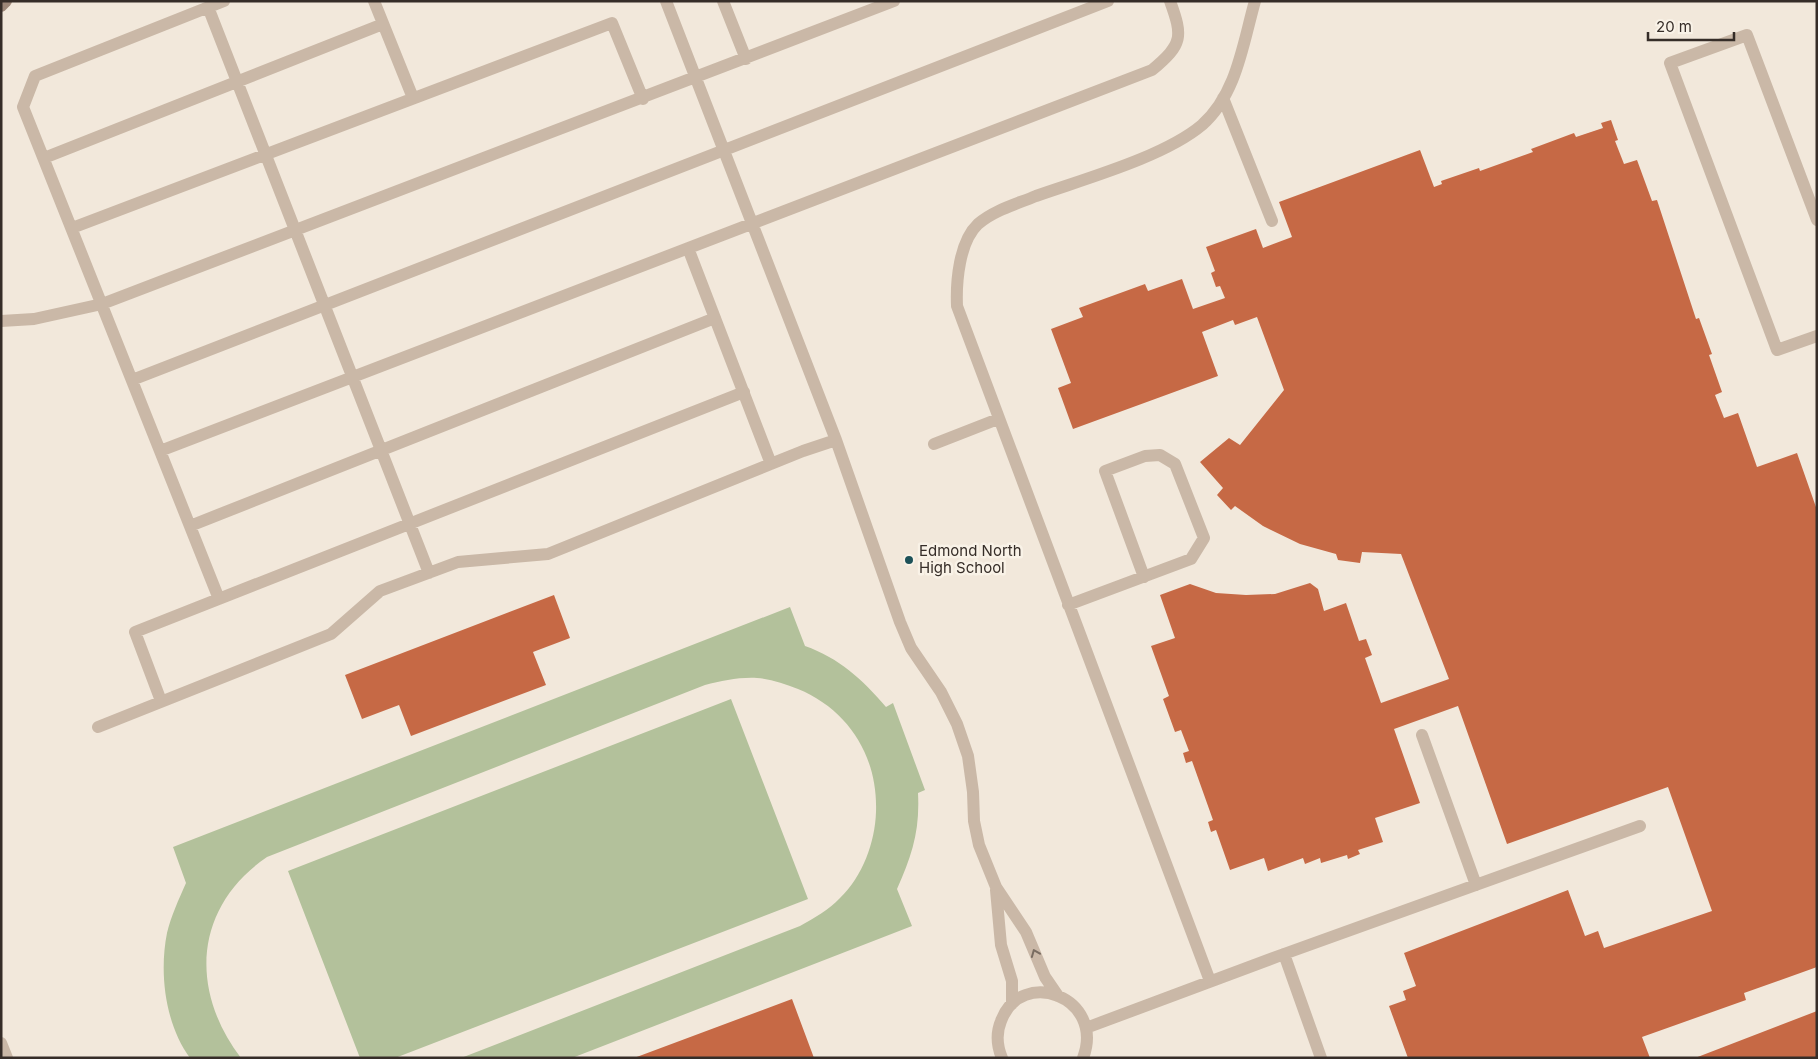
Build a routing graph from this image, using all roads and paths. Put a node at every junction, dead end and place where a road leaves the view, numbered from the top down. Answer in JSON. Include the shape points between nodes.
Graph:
{"nodes":[{"id":1,"x":6,"y":1,"type":"edge"},
{"id":2,"x":224,"y":1,"type":"edge"},
{"id":3,"x":374,"y":1,"type":"edge"},
{"id":4,"x":666,"y":1,"type":"edge"},
{"id":5,"x":723,"y":1,"type":"edge"},
{"id":6,"x":894,"y":1,"type":"edge"},
{"id":7,"x":1108,"y":1,"type":"edge"},
{"id":8,"x":1170,"y":1,"type":"edge"},
{"id":9,"x":1254,"y":1,"type":"edge"},
{"id":10,"x":1,"y":6,"type":"edge"},
{"id":11,"x":208,"y":7,"type":"junction"},
{"id":12,"x":383,"y":24,"type":"junction"},
{"id":13,"x":746,"y":59,"type":"junction"},
{"id":14,"x":696,"y":79,"type":"junction"},
{"id":15,"x":237,"y":82,"type":"junction"},
{"id":16,"x":413,"y":98,"type":"junction"},
{"id":17,"x":1224,"y":98,"type":"junction"},
{"id":18,"x":643,"y":99,"type":"junction"},
{"id":19,"x":724,"y":150,"type":"junction"},
{"id":20,"x":265,"y":154,"type":"junction"},
{"id":21,"x":44,"y":158,"type":"junction"},
{"id":22,"x":1817,"y":220,"type":"edge"},
{"id":23,"x":1272,"y":221,"type":"dead end"},
{"id":24,"x":752,"y":223,"type":"junction"},
{"id":25,"x":72,"y":228,"type":"junction"},
{"id":26,"x":295,"y":231,"type":"junction"},
{"id":27,"x":688,"y":248,"type":"junction"},
{"id":28,"x":102,"y":304,"type":"junction"},
{"id":29,"x":324,"y":305,"type":"junction"},
{"id":30,"x":715,"y":318,"type":"junction"},
{"id":31,"x":1,"y":321,"type":"edge"},
{"id":32,"x":1817,"y":336,"type":"edge"},
{"id":33,"x":352,"y":377,"type":"junction"},
{"id":34,"x":132,"y":380,"type":"junction"},
{"id":35,"x":744,"y":392,"type":"junction"},
{"id":36,"x":998,"y":419,"type":"junction"},
{"id":37,"x":836,"y":440,"type":"junction"},
{"id":38,"x":934,"y":444,"type":"dead end"},
{"id":39,"x":160,"y":450,"type":"junction"},
{"id":40,"x":381,"y":450,"type":"junction"},
{"id":41,"x":771,"y":464,"type":"junction"},
{"id":42,"x":409,"y":524,"type":"junction"},
{"id":43,"x":190,"y":526,"type":"junction"},
{"id":44,"x":428,"y":573,"type":"junction"},
{"id":45,"x":1144,"y":577,"type":"junction"},
{"id":46,"x":219,"y":599,"type":"junction"},
{"id":47,"x":1068,"y":605,"type":"junction"},
{"id":48,"x":162,"y":701,"type":"junction"},
{"id":49,"x":98,"y":727,"type":"dead end"},
{"id":50,"x":1422,"y":735,"type":"dead end"},
{"id":51,"x":1640,"y":826,"type":"dead end"},
{"id":52,"x":1476,"y":885,"type":"junction"},
{"id":53,"x":996,"y":887,"type":"junction"},
{"id":54,"x":1284,"y":954,"type":"junction"},
{"id":55,"x":1210,"y":982,"type":"junction"},
{"id":56,"x":1058,"y":996,"type":"junction"},
{"id":57,"x":1012,"y":1004,"type":"junction"},
{"id":58,"x":1086,"y":1028,"type":"junction"},
{"id":59,"x":1,"y":1043,"type":"edge"},
{"id":60,"x":7,"y":1058,"type":"edge"},
{"id":61,"x":1002,"y":1058,"type":"edge"},
{"id":62,"x":1083,"y":1058,"type":"edge"},
{"id":63,"x":1321,"y":1058,"type":"edge"}],
"edges":[{"from":1,"to":10,"type":"street"},
{"from":2,"to":11,"type":"lane"},
{"from":3,"to":12,"type":"lane"},
{"from":4,"to":14,"type":"lane"},
{"from":5,"to":13,"type":"lane"},
{"from":6,"to":13,"type":"lane"},
{"from":7,"to":19,"type":"lane"},
{"from":8,"to":24,"type":"lane","via":[[1180,30],[1172,54],[1152,70]]},
{"from":9,"to":17,"type":"lane","via":[[1234,79]]},
{"from":11,"to":15,"type":"lane"},
{"from":11,"to":21,"type":"lane","via":[[35,76],[23,107]]},
{"from":12,"to":15,"type":"lane"},
{"from":12,"to":16,"type":"lane"},
{"from":13,"to":14,"type":"lane"},
{"from":14,"to":18,"type":"lane"},
{"from":14,"to":19,"type":"lane"},
{"from":15,"to":20,"type":"lane"},
{"from":15,"to":21,"type":"lane"},
{"from":16,"to":18,"type":"lane","via":[[612,23]]},
{"from":16,"to":20,"type":"lane"},
{"from":17,"to":23,"type":"lane"},
{"from":17,"to":36,"type":"lane","via":[[1202,125],[1166,148],[1003,209],[977,225],[964,249],[956,278],[957,306]]},
{"from":18,"to":26,"type":"lane"},
{"from":19,"to":24,"type":"lane"},
{"from":19,"to":29,"type":"lane"},
{"from":20,"to":25,"type":"lane"},
{"from":20,"to":26,"type":"lane"},
{"from":21,"to":25,"type":"lane"},
{"from":22,"to":32,"type":"lane","via":[[1747,35],[1670,63],[1777,350]]},
{"from":24,"to":27,"type":"lane"},
{"from":24,"to":37,"type":"lane"},
{"from":25,"to":28,"type":"lane"},
{"from":26,"to":28,"type":"lane"},
{"from":26,"to":29,"type":"lane"},
{"from":27,"to":30,"type":"lane"},
{"from":27,"to":33,"type":"lane"},
{"from":28,"to":31,"type":"lane","via":[[34,319]]},
{"from":28,"to":34,"type":"lane"},
{"from":29,"to":33,"type":"lane"},
{"from":29,"to":34,"type":"lane"},
{"from":30,"to":35,"type":"lane"},
{"from":30,"to":40,"type":"lane"},
{"from":33,"to":39,"type":"lane"},
{"from":33,"to":40,"type":"lane"},
{"from":34,"to":39,"type":"lane"},
{"from":35,"to":41,"type":"lane"},
{"from":35,"to":42,"type":"lane"},
{"from":36,"to":38,"type":"lane"},
{"from":36,"to":47,"type":"lane"},
{"from":37,"to":41,"type":"lane"},
{"from":37,"to":53,"type":"lane","via":[[911,648],[958,724],[968,756],[974,821]]},
{"from":39,"to":43,"type":"lane"},
{"from":40,"to":42,"type":"lane"},
{"from":40,"to":43,"type":"lane"},
{"from":41,"to":44,"type":"lane","via":[[548,554],[458,562]]},
{"from":42,"to":44,"type":"lane"},
{"from":42,"to":46,"type":"lane"},
{"from":43,"to":46,"type":"lane"},
{"from":44,"to":48,"type":"lane","via":[[380,591],[331,634]]},
{"from":45,"to":45,"type":"lane","via":[[1191,559],[1204,538],[1175,464],[1160,455],[1145,456],[1105,472]]},
{"from":45,"to":47,"type":"lane"},
{"from":46,"to":48,"type":"lane","via":[[135,632]]},
{"from":47,"to":55,"type":"lane"},
{"from":48,"to":49,"type":"lane"},
{"from":50,"to":52,"type":"lane"},
{"from":51,"to":52,"type":"lane"},
{"from":52,"to":54,"type":"lane"},
{"from":56,"to":53,"type":"lane","one_way":true,"via":[[1045,977],[1026,932]]},
{"from":53,"to":57,"type":"lane","via":[[1001,945],[1012,981]]},
{"from":54,"to":55,"type":"lane"},
{"from":54,"to":63,"type":"lane"},
{"from":55,"to":58,"type":"lane"},
{"from":56,"to":57,"type":"lane","via":[[1038,992]]},
{"from":56,"to":58,"type":"lane","via":[[1076,1007]]},
{"from":57,"to":61,"type":"lane","via":[[998,1028]]},
{"from":58,"to":62,"type":"lane","via":[[1087,1047]]},
{"from":59,"to":60,"type":"lane"}]}
